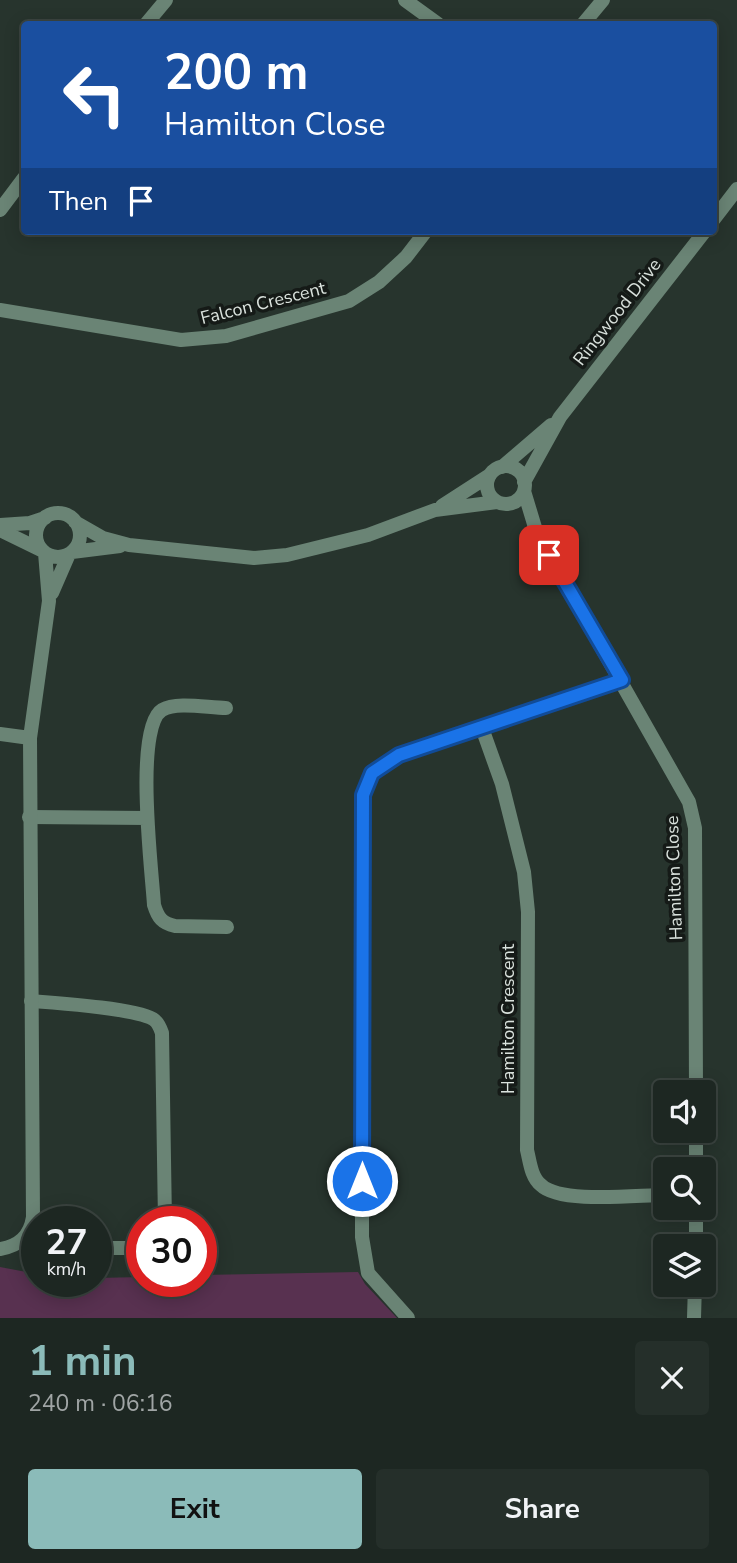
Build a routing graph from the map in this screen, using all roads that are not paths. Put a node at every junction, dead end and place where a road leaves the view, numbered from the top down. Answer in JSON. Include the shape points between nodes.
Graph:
{"nodes":[{"id":1,"x":166,"y":0,"type":"edge"},
{"id":2,"x":405,"y":0,"type":"edge"},
{"id":3,"x":603,"y":0,"type":"edge"},
{"id":4,"x":148,"y":21,"type":"edge"},
{"id":5,"x":434,"y":21,"type":"edge"},
{"id":6,"x":586,"y":21,"type":"edge"},
{"id":7,"x":21,"y":182,"type":"edge"},
{"id":8,"x":737,"y":190,"type":"edge"},
{"id":9,"x":0,"y":210,"type":"edge"},
{"id":10,"x":717,"y":215,"type":"edge"},
{"id":11,"x":423,"y":235,"type":"edge"},
{"id":12,"x":702,"y":235,"type":"edge"},
{"id":13,"x":0,"y":310,"type":"edge"},
{"id":14,"x":560,"y":417,"type":"junction"},
{"id":15,"x":496,"y":471,"type":"junction"},
{"id":16,"x":524,"y":487,"type":"junction"},
{"id":17,"x":500,"y":503,"type":"junction"},
{"id":18,"x":435,"y":510,"type":"junction"},
{"id":19,"x":45,"y":518,"type":"junction"},
{"id":20,"x":75,"y":522,"type":"junction"},
{"id":21,"x":0,"y":527,"type":"edge"},
{"id":22,"x":537,"y":534,"type":"junction"},
{"id":23,"x":129,"y":545,"type":"junction"},
{"id":24,"x":43,"y":551,"type":"junction"},
{"id":25,"x":71,"y":553,"type":"junction"},
{"id":26,"x":50,"y":601,"type":"junction"},
{"id":27,"x":622,"y":680,"type":"junction"},
{"id":28,"x":226,"y":708,"type":"dead end"},
{"id":29,"x":482,"y":728,"type":"junction"},
{"id":30,"x":0,"y":734,"type":"edge"},
{"id":31,"x":30,"y":738,"type":"junction"},
{"id":32,"x":29,"y":817,"type":"junction"},
{"id":33,"x":147,"y":818,"type":"junction"},
{"id":34,"x":228,"y":927,"type":"dead end"},
{"id":35,"x":31,"y":1000,"type":"junction"},
{"id":36,"x":696,"y":1080,"type":"edge"},
{"id":37,"x":653,"y":1195,"type":"edge"},
{"id":38,"x":33,"y":1206,"type":"edge"},
{"id":39,"x":164,"y":1206,"type":"edge"},
{"id":40,"x":21,"y":1243,"type":"edge"},
{"id":41,"x":0,"y":1250,"type":"edge"},
{"id":42,"x":695,"y":1297,"type":"edge"},
{"id":43,"x":408,"y":1318,"type":"edge"},
{"id":44,"x":694,"y":1318,"type":"edge"}],
"edges":[{"from":1,"to":4,"type":"street"},
{"from":2,"to":5,"type":"street"},
{"from":3,"to":6,"type":"street"},
{"from":7,"to":9,"type":"street"},
{"from":8,"to":10,"type":"street"},
{"from":11,"to":13,"type":"street","name":"Falcon Crescent","via":[[388,274],[349,301],[226,336],[181,340]]},
{"from":12,"to":14,"type":"street","name":"Ringwood Drive"},
{"from":14,"to":15,"type":"street","name":"Ringwood Drive"},
{"from":14,"to":16,"type":"street","name":"Ringwood Drive"},
{"from":15,"to":16,"type":"street","via":[[516,470]]},
{"from":15,"to":17,"type":"street","via":[[487,489]]},
{"from":15,"to":18,"type":"street","name":"Ringwood Drive"},
{"from":16,"to":17,"type":"street","via":[[516,501]]},
{"from":16,"to":22,"type":"street","name":"Hamilton Close"},
{"from":17,"to":18,"type":"street","name":"Ringwood Drive"},
{"from":17,"to":22,"type":"street","name":"Hamilton Close"},
{"from":18,"to":23,"type":"street","name":"Ringwood Drive","via":[[368,536],[287,555],[219,556]]},
{"from":19,"to":20,"type":"street","via":[[59,513]]},
{"from":19,"to":21,"type":"street"},
{"from":19,"to":24,"type":"street","via":[[37,529]]},
{"from":20,"to":23,"type":"street","name":"Ringwood Drive"},
{"from":20,"to":25,"type":"street","via":[[79,535]]},
{"from":21,"to":24,"type":"street"},
{"from":22,"to":27,"type":"street","name":"Hamilton Close"},
{"from":23,"to":25,"type":"street","name":"Ringwood Drive"},
{"from":24,"to":25,"type":"street","via":[[56,557]]},
{"from":24,"to":26,"type":"street"},
{"from":25,"to":26,"type":"street"},
{"from":26,"to":31,"type":"street"},
{"from":27,"to":29,"type":"street"},
{"from":27,"to":36,"type":"street","name":"Hamilton Close","via":[[690,802],[695,828]]},
{"from":28,"to":33,"type":"street","via":[[166,708],[153,718],[148,735]]},
{"from":29,"to":37,"type":"street","name":"Hamilton Crescent","via":[[502,784],[524,872],[528,912],[527,1150],[535,1179],[560,1195]]},
{"from":29,"to":43,"type":"street","via":[[391,760],[372,773],[363,795],[362,1237],[368,1273]]},
{"from":30,"to":31,"type":"street"},
{"from":31,"to":32,"type":"street"},
{"from":32,"to":33,"type":"street"},
{"from":32,"to":35,"type":"street"},
{"from":33,"to":34,"type":"street","via":[[154,905],[160,919],[175,926]]},
{"from":35,"to":38,"type":"street"},
{"from":35,"to":39,"type":"street","via":[[135,1014],[159,1025]]},
{"from":40,"to":41,"type":"street"},
{"from":42,"to":44,"type":"street"}]}
